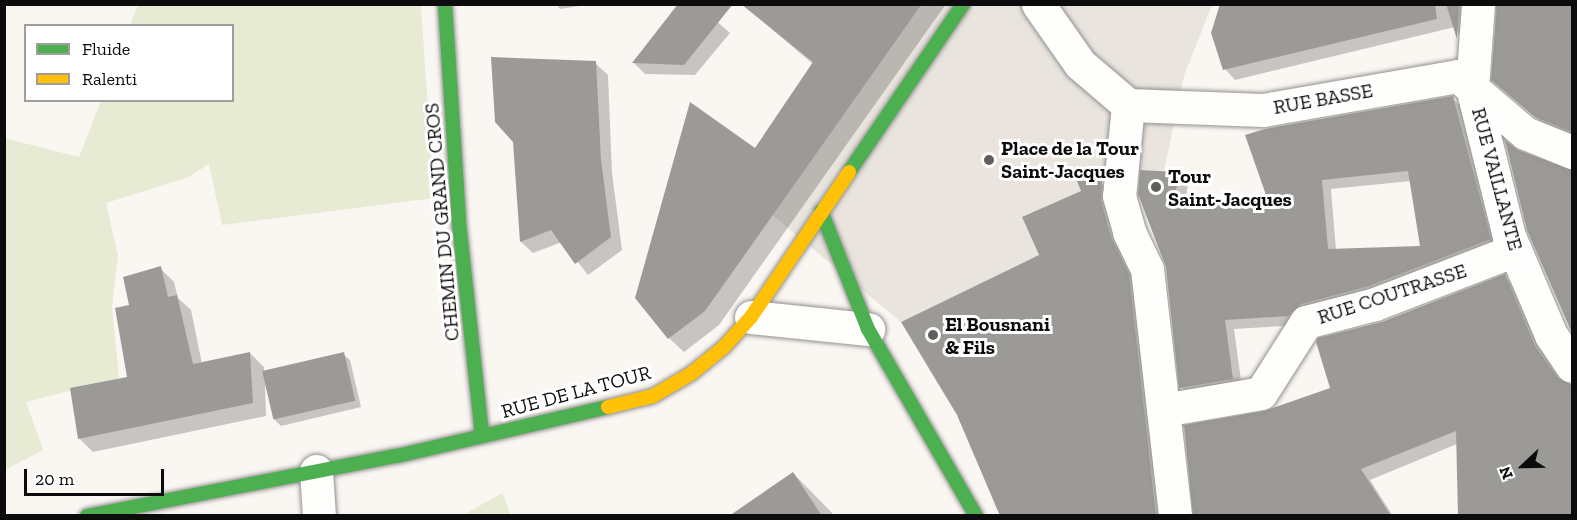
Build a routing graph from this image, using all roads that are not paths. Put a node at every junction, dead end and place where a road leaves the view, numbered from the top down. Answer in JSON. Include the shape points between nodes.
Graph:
{"nodes":[{"id":1,"x":445,"y":4,"type":"edge"},
{"id":2,"x":963,"y":4,"type":"edge"},
{"id":3,"x":1478,"y":4,"type":"edge"},
{"id":4,"x":1045,"y":12,"type":"edge"},
{"id":5,"x":1472,"y":87,"type":"junction"},
{"id":6,"x":1128,"y":105,"type":"junction"},
{"id":7,"x":1572,"y":152,"type":"edge"},
{"id":8,"x":821,"y":211,"type":"junction"},
{"id":9,"x":1515,"y":250,"type":"junction"},
{"id":10,"x":751,"y":317,"type":"junction"},
{"id":11,"x":868,"y":329,"type":"junction"},
{"id":12,"x":1572,"y":366,"type":"edge"},
{"id":13,"x":1163,"y":410,"type":"junction"},
{"id":14,"x":482,"y":436,"type":"junction"},
{"id":15,"x":316,"y":471,"type":"junction"},
{"id":16,"x":87,"y":516,"type":"edge"},
{"id":17,"x":319,"y":516,"type":"edge"},
{"id":18,"x":975,"y":516,"type":"edge"},
{"id":19,"x":1175,"y":516,"type":"edge"}],
"edges":[{"from":1,"to":14,"type":"street","name":"CHEMIN DU GRAND CROS","via":[[459,223]]},
{"from":2,"to":8,"type":"street","name":"RUE DE LA TOUR"},
{"from":3,"to":5,"type":"street","name":"RUE VAILLANTE"},
{"from":4,"to":6,"type":"street","via":[[1080,64]]},
{"from":5,"to":6,"type":"street","name":"RUE BASSE","via":[[1458,76],[1263,110]]},
{"from":5,"to":7,"type":"street","via":[[1525,133]]},
{"from":5,"to":9,"type":"street","name":"RUE VAILLANTE"},
{"from":6,"to":13,"type":"street","via":[[1119,196],[1129,232],[1148,269]]},
{"from":8,"to":10,"type":"street","name":"RUE DE LA TOUR"},
{"from":8,"to":11,"type":"street"},
{"from":9,"to":12,"type":"street","name":"RUE VAILLANTE","via":[[1551,335]]},
{"from":9,"to":13,"type":"street","name":"RUE COUTRASSE","via":[[1375,304],[1306,322],[1261,393]]},
{"from":10,"to":11,"type":"street"},
{"from":10,"to":14,"type":"street","name":"RUE DE LA TOUR","via":[[724,347],[692,373],[653,396]]},
{"from":11,"to":18,"type":"street"},
{"from":13,"to":19,"type":"street"},
{"from":14,"to":15,"type":"street","name":"RUE DE LA TOUR"},
{"from":15,"to":16,"type":"street","name":"RUE DE LA TOUR"},
{"from":15,"to":17,"type":"street"}]}
